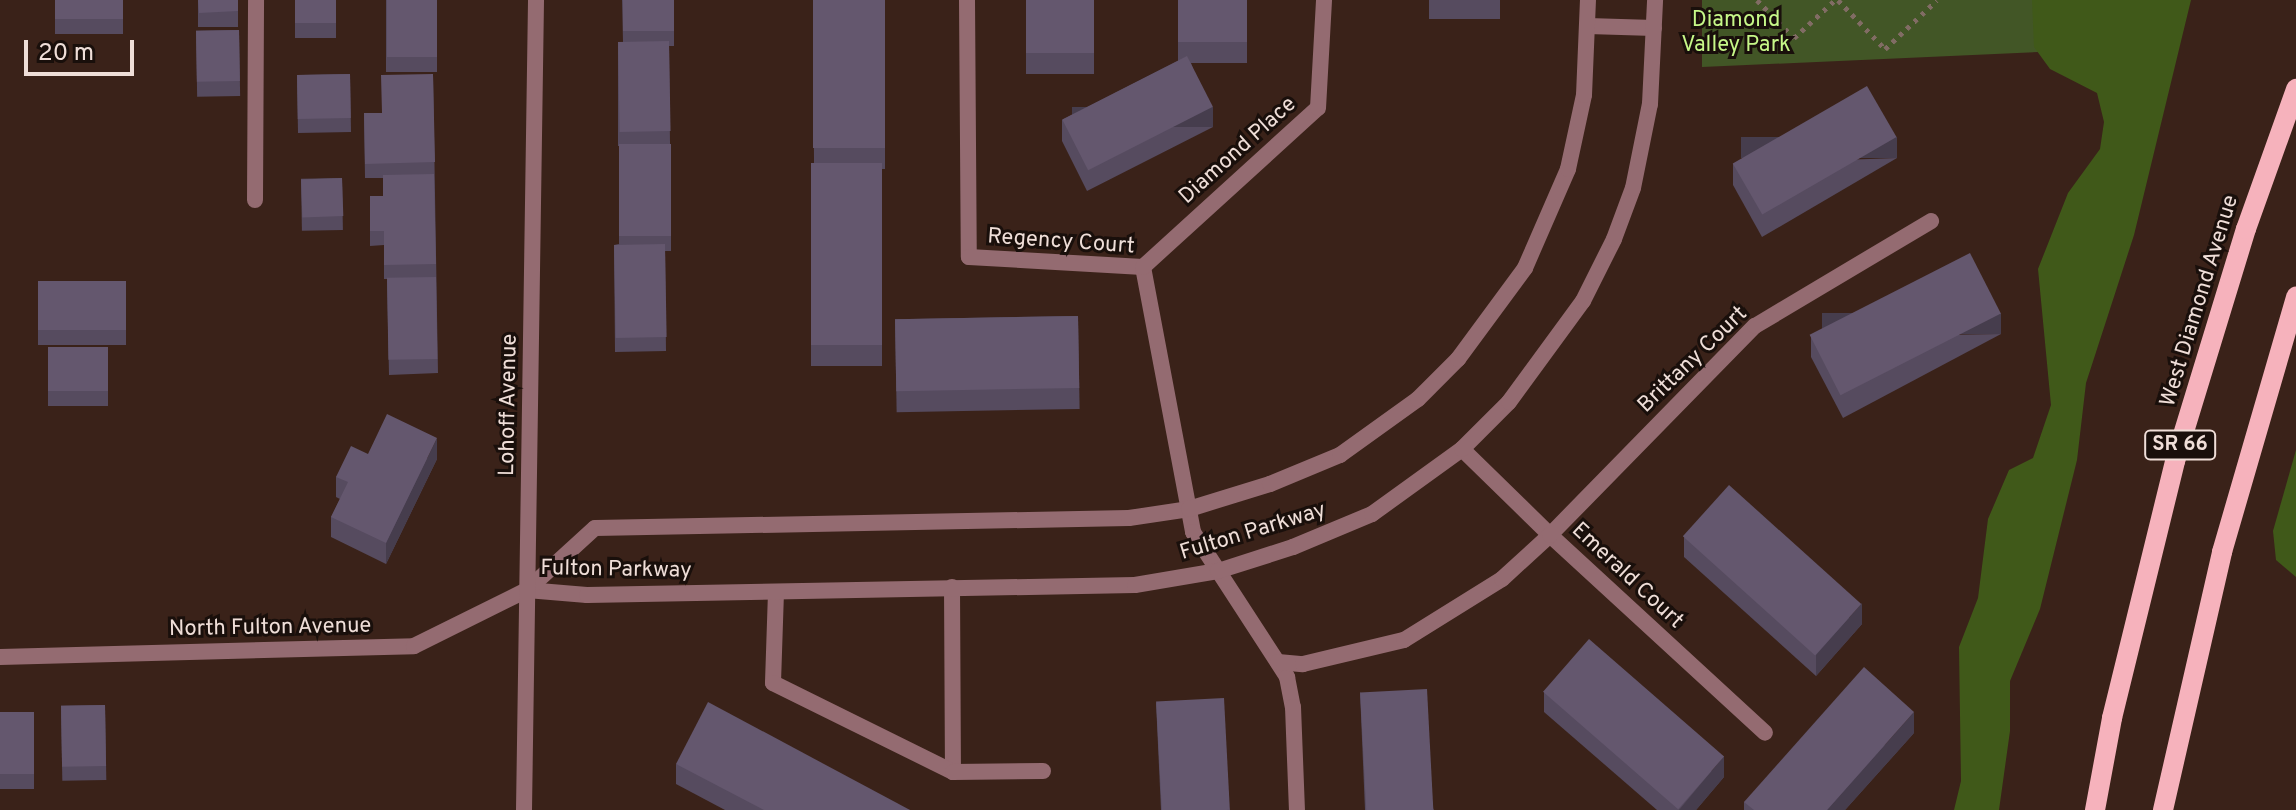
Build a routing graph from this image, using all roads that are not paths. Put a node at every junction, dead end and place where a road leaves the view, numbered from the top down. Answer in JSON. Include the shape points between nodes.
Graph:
{"nodes":[{"id":1,"x":256,"y":0,"type":"edge"},
{"id":2,"x":536,"y":0,"type":"edge"},
{"id":3,"x":967,"y":0,"type":"edge"},
{"id":4,"x":1324,"y":0,"type":"edge"},
{"id":5,"x":1588,"y":0,"type":"edge"},
{"id":6,"x":1655,"y":0,"type":"edge"},
{"id":7,"x":1588,"y":26,"type":"junction"},
{"id":8,"x":1654,"y":28,"type":"junction"},
{"id":9,"x":2296,"y":89,"type":"edge"},
{"id":10,"x":255,"y":200,"type":"dead end"},
{"id":11,"x":1931,"y":221,"type":"dead end"},
{"id":12,"x":1143,"y":267,"type":"junction"},
{"id":13,"x":2296,"y":297,"type":"edge"},
{"id":14,"x":1462,"y":449,"type":"junction"},
{"id":15,"x":1189,"y":509,"type":"junction"},
{"id":16,"x":1550,"y":535,"type":"junction"},
{"id":17,"x":1218,"y":571,"type":"junction"},
{"id":18,"x":952,"y":587,"type":"junction"},
{"id":19,"x":527,"y":590,"type":"junction"},
{"id":20,"x":776,"y":592,"type":"junction"},
{"id":21,"x":0,"y":657,"type":"edge"},
{"id":22,"x":1278,"y":662,"type":"junction"},
{"id":23,"x":1765,"y":733,"type":"dead end"},
{"id":24,"x":1043,"y":771,"type":"dead end"},
{"id":25,"x":953,"y":772,"type":"junction"},
{"id":26,"x":524,"y":810,"type":"edge"},
{"id":27,"x":1297,"y":810,"type":"edge"},
{"id":28,"x":2095,"y":810,"type":"edge"},
{"id":29,"x":2163,"y":810,"type":"edge"}],
"edges":[{"from":1,"to":10,"type":"street"},
{"from":2,"to":19,"type":"street","name":"Lohoff Avenue"},
{"from":3,"to":12,"type":"street","name":"Regency Court","via":[[969,257]]},
{"from":4,"to":12,"type":"street","name":"Diamond Place","via":[[1318,108]]},
{"from":5,"to":7,"type":"street","name":"Fulton Parkway"},
{"from":6,"to":8,"type":"street","name":"Fulton Parkway"},
{"from":7,"to":8,"type":"street"},
{"from":7,"to":15,"type":"street","name":"Fulton Parkway","via":[[1584,95],[1568,169],[1552,212],[1525,268],[1458,359],[1418,399],[1340,455]]},
{"from":8,"to":14,"type":"street","name":"Fulton Parkway","via":[[1650,104],[1633,188],[1614,239],[1583,301],[1551,348],[1509,402]]},
{"from":9,"to":28,"type":"main road","name":"West Diamond Avenue","number":"SR 66","via":[[2246,229],[2175,461]]},
{"from":11,"to":16,"type":"street","name":"Brittany Court","via":[[1755,326]]},
{"from":12,"to":15,"type":"street","name":"Regency Court"},
{"from":13,"to":29,"type":"main road","number":"SR 66","via":[[2222,552]]},
{"from":14,"to":16,"type":"street","name":"Emerald Court"},
{"from":14,"to":17,"type":"street","name":"Fulton Parkway","via":[[1372,514]]},
{"from":15,"to":17,"type":"street","name":"Regency Court","via":[[1193,532]]},
{"from":15,"to":19,"type":"street","name":"Fulton Parkway","via":[[1129,518],[595,528]]},
{"from":16,"to":22,"type":"street","name":"Brittany Court","via":[[1502,579],[1404,640],[1303,664]]},
{"from":16,"to":23,"type":"street","name":"Emerald Court"},
{"from":17,"to":18,"type":"street","name":"Fulton Parkway","via":[[1135,585]]},
{"from":17,"to":22,"type":"street","name":"Regency Court"},
{"from":18,"to":20,"type":"street","name":"Fulton Parkway"},
{"from":18,"to":25,"type":"street"},
{"from":19,"to":20,"type":"street","name":"Fulton Parkway","via":[[587,595]]},
{"from":19,"to":21,"type":"street","name":"North Fulton Avenue","via":[[414,646]]},
{"from":19,"to":26,"type":"street","name":"Lohoff Avenue"},
{"from":20,"to":25,"type":"street","via":[[773,683]]},
{"from":22,"to":27,"type":"street","name":"Regency Court","via":[[1293,707]]},
{"from":24,"to":25,"type":"street"}]}
